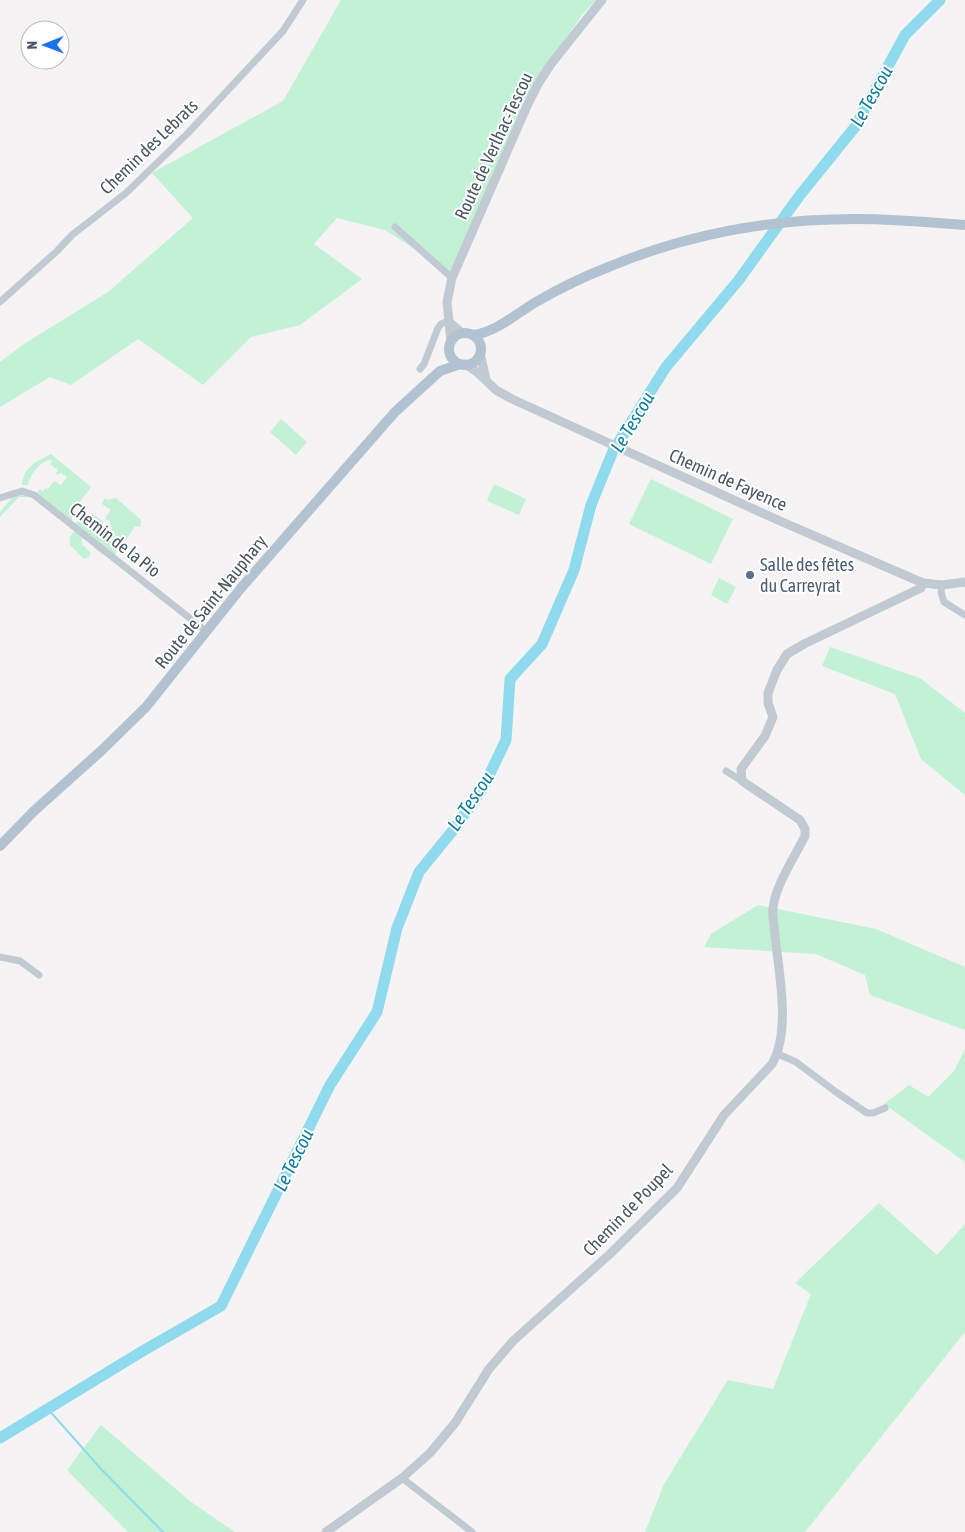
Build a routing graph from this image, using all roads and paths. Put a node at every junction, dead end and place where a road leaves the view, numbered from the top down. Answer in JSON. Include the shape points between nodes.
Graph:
{"nodes":[{"id":1,"x":303,"y":0,"type":"edge"},
{"id":2,"x":602,"y":0,"type":"edge"},
{"id":3,"x":965,"y":225,"type":"edge"},
{"id":4,"x":395,"y":227,"type":"dead end"},
{"id":5,"x":452,"y":278,"type":"junction"},
{"id":6,"x":0,"y":302,"type":"edge"},
{"id":7,"x":449,"y":321,"type":"junction"},
{"id":8,"x":496,"y":327,"type":"junction"},
{"id":9,"x":462,"y":333,"type":"junction"},
{"id":10,"x":472,"y":335,"type":"junction"},
{"id":11,"x":451,"y":341,"type":"junction"},
{"id":12,"x":449,"y":352,"type":"junction"},
{"id":13,"x":480,"y":352,"type":"junction"},
{"id":14,"x":462,"y":364,"type":"junction"},
{"id":15,"x":420,"y":369,"type":"dead end"},
{"id":16,"x":440,"y":371,"type":"junction"},
{"id":17,"x":486,"y":379,"type":"junction"},
{"id":18,"x":0,"y":498,"type":"edge"},
{"id":19,"x":965,"y":582,"type":"edge"},
{"id":20,"x":923,"y":584,"type":"junction"},
{"id":21,"x":942,"y":585,"type":"junction"},
{"id":22,"x":965,"y":615,"type":"edge"},
{"id":23,"x":206,"y":631,"type":"junction"},
{"id":24,"x":726,"y":771,"type":"dead end"},
{"id":25,"x":742,"y":781,"type":"junction"},
{"id":26,"x":0,"y":846,"type":"edge"},
{"id":27,"x":0,"y":957,"type":"edge"},
{"id":28,"x":40,"y":975,"type":"dead end"},
{"id":29,"x":778,"y":1054,"type":"junction"},
{"id":30,"x":885,"y":1108,"type":"dead end"},
{"id":31,"x":402,"y":1478,"type":"junction"},
{"id":32,"x":326,"y":1532,"type":"edge"},
{"id":33,"x":472,"y":1532,"type":"edge"}],
"edges":[{"from":1,"to":6,"type":"street","name":"Chemin des Lebrats","via":[[283,31],[188,133],[126,193],[72,235]]},
{"from":2,"to":5,"type":"street","name":"Route de Verlhac-Tescou","via":[[538,84]]},
{"from":3,"to":8,"type":"main road","via":[[854,219],[783,222],[718,233],[649,252],[604,269],[541,299]]},
{"from":4,"to":5,"type":"street"},
{"from":5,"to":7,"type":"street","name":"Route de Verlhac-Tescou","via":[[447,302]]},
{"from":7,"to":9,"type":"street"},
{"from":7,"to":11,"type":"street","name":"Route de Verlhac-Tescou"},
{"from":7,"to":15,"type":"street","via":[[438,328]]},
{"from":8,"to":10,"type":"main road"},
{"from":8,"to":13,"type":"main road"},
{"from":9,"to":10,"type":"main road"},
{"from":9,"to":11,"type":"main road"},
{"from":10,"to":13,"type":"main road","via":[[479,342]]},
{"from":11,"to":12,"type":"main road"},
{"from":12,"to":14,"type":"main road"},
{"from":12,"to":16,"type":"main road","name":"Route de Saint-Nauphary"},
{"from":13,"to":14,"type":"main road","via":[[474,361]]},
{"from":13,"to":17,"type":"street"},
{"from":14,"to":16,"type":"main road","name":"Route de Saint-Nauphary"},
{"from":14,"to":17,"type":"street","name":"Chemin de Fayence"},
{"from":16,"to":23,"type":"main road","name":"Route de Saint-Nauphary","via":[[395,412]]},
{"from":17,"to":20,"type":"street","name":"Chemin de Fayence","via":[[496,390],[512,399]]},
{"from":18,"to":23,"type":"street","name":"Chemin de la Pio","via":[[22,491],[34,495]]},
{"from":19,"to":21,"type":"street","name":"Chemin de Fayence"},
{"from":20,"to":21,"type":"street","name":"Chemin de Fayence"},
{"from":20,"to":25,"type":"street","via":[[921,588],[804,644],[784,657],[768,693],[773,718],[765,736],[741,769]]},
{"from":21,"to":22,"type":"street","via":[[944,602]]},
{"from":23,"to":26,"type":"main road","name":"Route de Saint-Nauphary","via":[[146,707]]},
{"from":24,"to":25,"type":"street","name":"Chemin de Poupel"},
{"from":25,"to":29,"type":"street","name":"Chemin de Poupel","via":[[800,820],[805,829],[805,836],[780,884],[773,908],[781,991],[782,1024]]},
{"from":27,"to":28,"type":"street","via":[[20,961]]},
{"from":29,"to":30,"type":"street","via":[[796,1062],[867,1113]]},
{"from":29,"to":31,"type":"street","name":"Chemin de Poupel","via":[[724,1115],[677,1188],[612,1253],[513,1341],[489,1369],[455,1423],[430,1453]]},
{"from":31,"to":32,"type":"street","name":"Chemin de Poupel"},
{"from":31,"to":33,"type":"street"}]}
